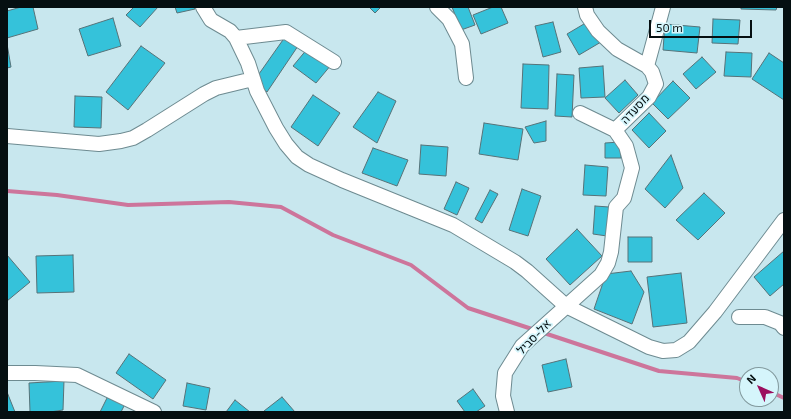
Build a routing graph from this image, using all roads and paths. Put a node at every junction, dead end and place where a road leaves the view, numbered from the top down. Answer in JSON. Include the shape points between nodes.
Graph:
{"nodes":[{"id":1,"x":203,"y":7,"type":"edge"},
{"id":2,"x":437,"y":7,"type":"edge"},
{"id":3,"x":585,"y":7,"type":"edge"},
{"id":4,"x":663,"y":7,"type":"edge"},
{"id":5,"x":236,"y":38,"type":"junction"},
{"id":6,"x":334,"y":62,"type":"dead end"},
{"id":7,"x":647,"y":66,"type":"junction"},
{"id":8,"x":466,"y":78,"type":"dead end"},
{"id":9,"x":253,"y":80,"type":"junction"},
{"id":10,"x":580,"y":113,"type":"dead end"},
{"id":11,"x":615,"y":130,"type":"junction"},
{"id":12,"x":7,"y":136,"type":"edge"},
{"id":13,"x":784,"y":220,"type":"edge"},
{"id":14,"x":580,"y":295,"type":"joint"},
{"id":15,"x":566,"y":306,"type":"junction"},
{"id":16,"x":739,"y":317,"type":"dead end"},
{"id":17,"x":784,"y":328,"type":"edge"},
{"id":18,"x":7,"y":373,"type":"edge"},
{"id":19,"x":154,"y":412,"type":"edge"},
{"id":20,"x":507,"y":412,"type":"edge"}],
"edges":[{"from":1,"to":5,"type":"street","via":[[211,20],[230,31]]},
{"from":2,"to":8,"type":"street","via":[[449,19],[462,44]]},
{"from":3,"to":7,"type":"street","via":[[587,15],[598,31],[617,48]]},
{"from":4,"to":7,"type":"street"},
{"from":5,"to":6,"type":"street","via":[[286,32]]},
{"from":5,"to":9,"type":"street"},
{"from":7,"to":11,"type":"street","name":"מסעדה","via":[[656,84],[649,97]]},
{"from":9,"to":12,"type":"street","via":[[216,88],[148,130],[121,142],[99,144]]},
{"from":9,"to":15,"type":"street","via":[[276,128],[297,157],[342,180],[453,225],[521,266]]},
{"from":10,"to":11,"type":"street"},
{"from":11,"to":14,"type":"street","name":"מסעדה","via":[[626,146],[632,168],[624,198],[616,207],[608,263],[601,275]]},
{"from":13,"to":15,"type":"street","via":[[700,330],[689,342],[676,350],[663,351],[649,347]]},
{"from":14,"to":15,"type":"street","name":"אל-סביל"},
{"from":15,"to":20,"type":"street","name":"אל-סביל","via":[[522,346],[505,373],[503,396]]},
{"from":16,"to":17,"type":"street","via":[[766,317],[780,323]]},
{"from":18,"to":19,"type":"street","via":[[77,375]]}]}
